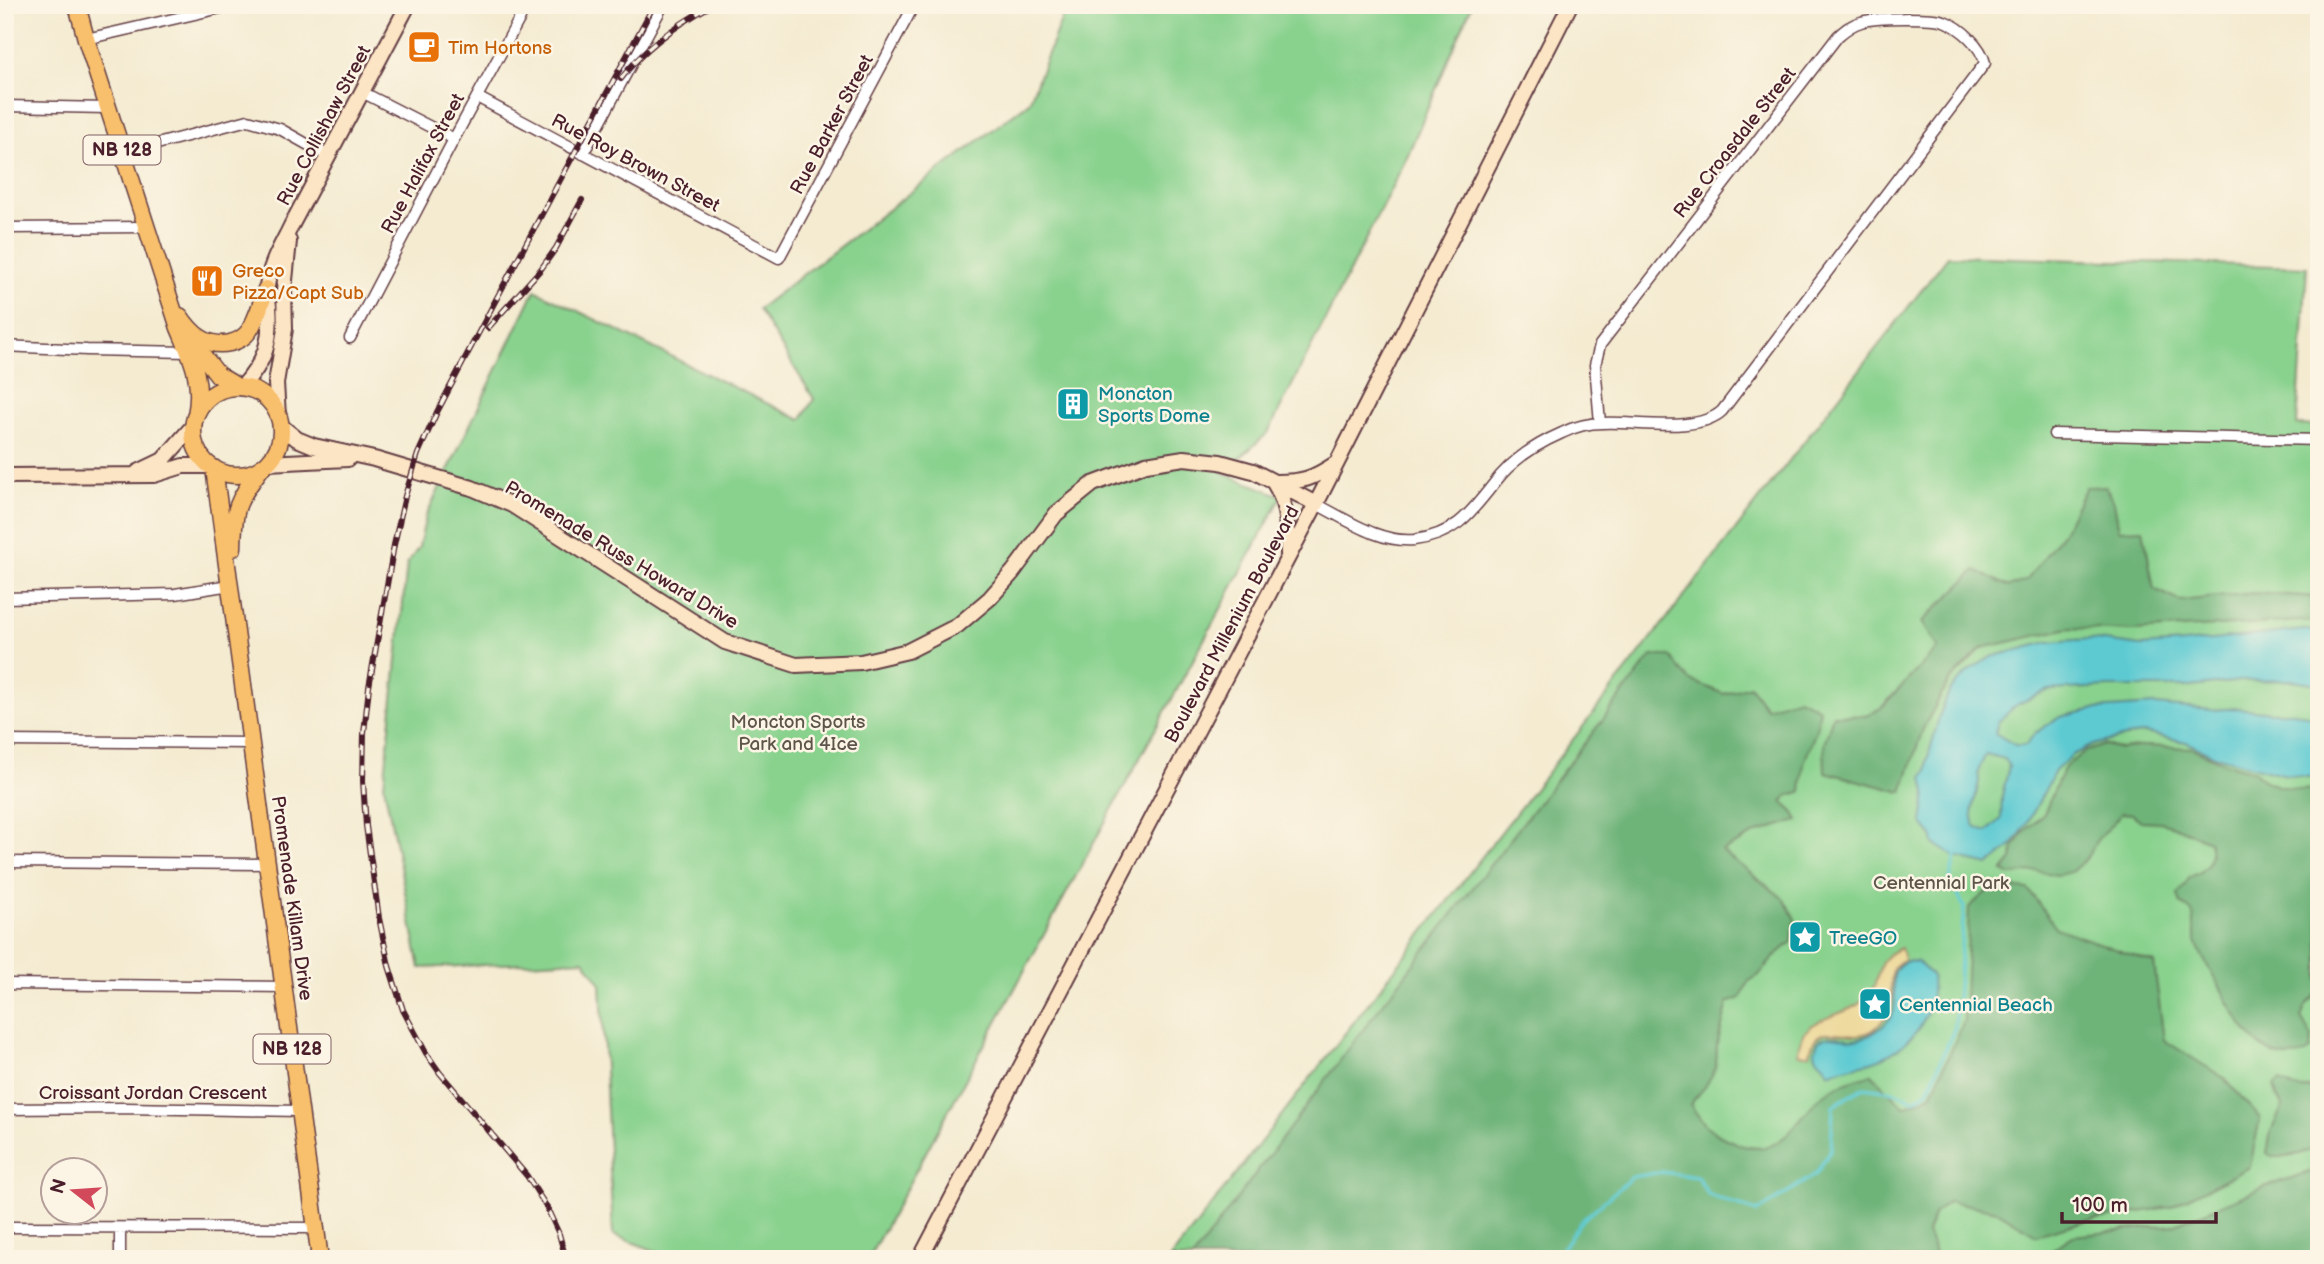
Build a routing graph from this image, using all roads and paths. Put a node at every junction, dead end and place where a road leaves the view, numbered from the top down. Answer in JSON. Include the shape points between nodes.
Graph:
{"nodes":[{"id":1,"x":78,"y":5,"type":"edge"},
{"id":2,"x":234,"y":5,"type":"edge"},
{"id":3,"x":408,"y":5,"type":"edge"},
{"id":4,"x":527,"y":5,"type":"edge"},
{"id":5,"x":663,"y":5,"type":"edge"},
{"id":6,"x":914,"y":5,"type":"edge"},
{"id":7,"x":1570,"y":5,"type":"edge"},
{"id":8,"x":86,"y":39,"type":"junction"},
{"id":9,"x":362,"y":92,"type":"junction"},
{"id":10,"x":477,"y":97,"type":"junction"},
{"id":11,"x":5,"y":106,"type":"edge"},
{"id":12,"x":108,"y":108,"type":"junction"},
{"id":13,"x":454,"y":139,"type":"junction"},
{"id":14,"x":123,"y":153,"type":"junction"},
{"id":15,"x":583,"y":153,"type":"junction"},
{"id":16,"x":328,"y":156,"type":"junction"},
{"id":17,"x":5,"y":177,"type":"edge"},
{"id":18,"x":291,"y":226,"type":"junction"},
{"id":19,"x":147,"y":227,"type":"junction"},
{"id":20,"x":6,"y":228,"type":"edge"},
{"id":21,"x":779,"y":258,"type":"joint"},
{"id":22,"x":266,"y":289,"type":"junction"},
{"id":23,"x":169,"y":294,"type":"junction"},
{"id":24,"x":5,"y":309,"type":"edge"},
{"id":25,"x":178,"y":313,"type":"junction"},
{"id":26,"x":350,"y":338,"type":"dead end"},
{"id":27,"x":5,"y":346,"type":"edge"},
{"id":28,"x":189,"y":352,"type":"junction"},
{"id":29,"x":240,"y":387,"type":"junction"},
{"id":30,"x":195,"y":420,"type":"junction"},
{"id":31,"x":279,"y":421,"type":"junction"},
{"id":32,"x":1600,"y":422,"type":"junction"},
{"id":33,"x":2054,"y":434,"type":"dead end"},
{"id":34,"x":2319,"y":440,"type":"edge"},
{"id":35,"x":374,"y":459,"type":"junction"},
{"id":36,"x":1336,"y":464,"type":"junction"},
{"id":37,"x":265,"y":465,"type":"junction"},
{"id":38,"x":212,"y":467,"type":"junction"},
{"id":39,"x":5,"y":475,"type":"edge"},
{"id":40,"x":127,"y":476,"type":"junction"},
{"id":41,"x":1273,"y":482,"type":"junction"},
{"id":42,"x":1316,"y":504,"type":"junction"},
{"id":43,"x":1288,"y":557,"type":"junction"},
{"id":44,"x":230,"y":585,"type":"junction"},
{"id":45,"x":5,"y":598,"type":"edge"},
{"id":46,"x":5,"y":741,"type":"edge"},
{"id":47,"x":250,"y":743,"type":"junction"},
{"id":48,"x":5,"y":862,"type":"edge"},
{"id":49,"x":267,"y":864,"type":"junction"},
{"id":50,"x":5,"y":984,"type":"edge"},
{"id":51,"x":284,"y":987,"type":"junction"},
{"id":52,"x":5,"y":1109,"type":"edge"},
{"id":53,"x":300,"y":1111,"type":"junction"},
{"id":54,"x":5,"y":1227,"type":"edge"},
{"id":55,"x":120,"y":1227,"type":"junction"},
{"id":56,"x":316,"y":1228,"type":"junction"},
{"id":57,"x":120,"y":1259,"type":"edge"},
{"id":58,"x":320,"y":1259,"type":"edge"},
{"id":59,"x":920,"y":1259,"type":"edge"}],
"edges":[{"from":1,"to":8,"type":"main road","number":"NB 128"},
{"from":2,"to":8,"type":"street"},
{"from":3,"to":9,"type":"street","name":"Rue Collishaw Street"},
{"from":4,"to":10,"type":"street","name":"Rue Halifax Street"},
{"from":5,"to":15,"type":"street"},
{"from":6,"to":21,"type":"street","name":"Rue Barker Street"},
{"from":7,"to":36,"type":"street","name":"Boulevard Millenium Boulevard"},
{"from":8,"to":12,"type":"main road","number":"NB 128"},
{"from":9,"to":13,"type":"street"},
{"from":9,"to":16,"type":"street","name":"Rue Collishaw Street"},
{"from":10,"to":13,"type":"street","name":"Rue Halifax Street"},
{"from":10,"to":15,"type":"street","name":"Rue Roy Brown Street"},
{"from":11,"to":12,"type":"street"},
{"from":12,"to":14,"type":"main road","number":"NB 128"},
{"from":13,"to":26,"type":"street","name":"Rue Halifax Street"},
{"from":14,"to":16,"type":"street","via":[[248,120],[281,129]]},
{"from":14,"to":19,"type":"main road","number":"NB 128"},
{"from":15,"to":21,"type":"street","name":"Rue Roy Brown Street"},
{"from":16,"to":18,"type":"street","name":"Rue Collishaw Street"},
{"from":17,"to":20,"type":"street"},
{"from":18,"to":22,"type":"street","name":"Rue Collishaw Street"},
{"from":18,"to":31,"type":"street","name":"Rue Collishaw Street","via":[[285,329],[276,383]]},
{"from":19,"to":20,"type":"street"},
{"from":19,"to":23,"type":"main road","number":"NB 128"},
{"from":20,"to":24,"type":"street"},
{"from":22,"to":25,"type":"main road","via":[[250,330],[237,341],[208,342],[190,330]]},
{"from":22,"to":29,"type":"street","name":"Rue Collishaw Street","via":[[270,309],[266,352]]},
{"from":23,"to":25,"type":"main road","number":"NB 128"},
{"from":23,"to":28,"type":"main road","number":"NB 128"},
{"from":25,"to":29,"type":"main road","number":"NB 128","via":[[199,352],[218,374]]},
{"from":27,"to":28,"type":"street"},
{"from":28,"to":30,"type":"main road","number":"NB 128","via":[[200,397]]},
{"from":29,"to":30,"type":"main road","via":[[210,397]]},
{"from":29,"to":31,"type":"main road","via":[[260,394],[275,408]]},
{"from":30,"to":38,"type":"main road","via":[[197,449]]},
{"from":30,"to":40,"type":"street","via":[[163,460]]},
{"from":31,"to":35,"type":"street","name":"Promenade Russ Howard Drive","via":[[297,439],[314,446]]},
{"from":31,"to":37,"type":"main road","via":[[278,446]]},
{"from":32,"to":32,"type":"street","name":"Rue Croasdale Street","via":[[1694,424],[1722,411],[1986,64],[1982,51],[1955,26],[1940,20],[1876,19],[1849,27],[1838,36],[1600,345],[1595,365]]},
{"from":32,"to":42,"type":"street","via":[[1570,429],[1528,451],[1472,512],[1434,536],[1390,538]]},
{"from":33,"to":34,"type":"street"},
{"from":35,"to":37,"type":"street","name":"Promenade Russ Howard Drive"},
{"from":35,"to":41,"type":"street","name":"Promenade Russ Howard Drive","via":[[512,505],[725,642],[796,665],[861,663],[908,651],[957,626],[1013,572],[1056,514],[1093,484],[1146,464],[1184,458],[1220,462]]},
{"from":36,"to":41,"type":"street","via":[[1304,481]]},
{"from":36,"to":42,"type":"street","name":"Boulevard Millenium Boulevard"},
{"from":37,"to":38,"type":"main road","via":[[234,475]]},
{"from":37,"to":44,"type":"main road","name":"Promenade Killam Drive","number":"NB 128","via":[[235,511]]},
{"from":38,"to":40,"type":"street","via":[[183,466],[154,475]]},
{"from":38,"to":44,"type":"main road","name":"Promenade Killam Drive","number":"NB 128"},
{"from":39,"to":40,"type":"street"},
{"from":41,"to":42,"type":"street","name":"Promenade Russ Howard Drive"},
{"from":41,"to":43,"type":"street","via":[[1285,507]]},
{"from":42,"to":43,"type":"street","name":"Boulevard Millenium Boulevard"},
{"from":43,"to":59,"type":"street","name":"Boulevard Millenium Boulevard"},
{"from":44,"to":45,"type":"street","via":[[175,594]]},
{"from":44,"to":47,"type":"main road","name":"Promenade Killam Drive","number":"NB 128"},
{"from":46,"to":47,"type":"street"},
{"from":47,"to":49,"type":"main road","name":"Promenade Killam Drive","number":"NB 128"},
{"from":48,"to":49,"type":"street"},
{"from":49,"to":51,"type":"main road","name":"Promenade Killam Drive","number":"NB 128"},
{"from":50,"to":51,"type":"street"},
{"from":51,"to":53,"type":"main road","name":"Promenade Killam Drive","number":"NB 128"},
{"from":52,"to":53,"type":"street","name":"Croissant Jordan Crescent"},
{"from":53,"to":56,"type":"main road","name":"Promenade Killam Drive","number":"NB 128"},
{"from":54,"to":55,"type":"street"},
{"from":55,"to":56,"type":"street"},
{"from":55,"to":57,"type":"street"},
{"from":56,"to":58,"type":"main road","name":"Promenade Killam Drive","number":"NB 128"}]}
